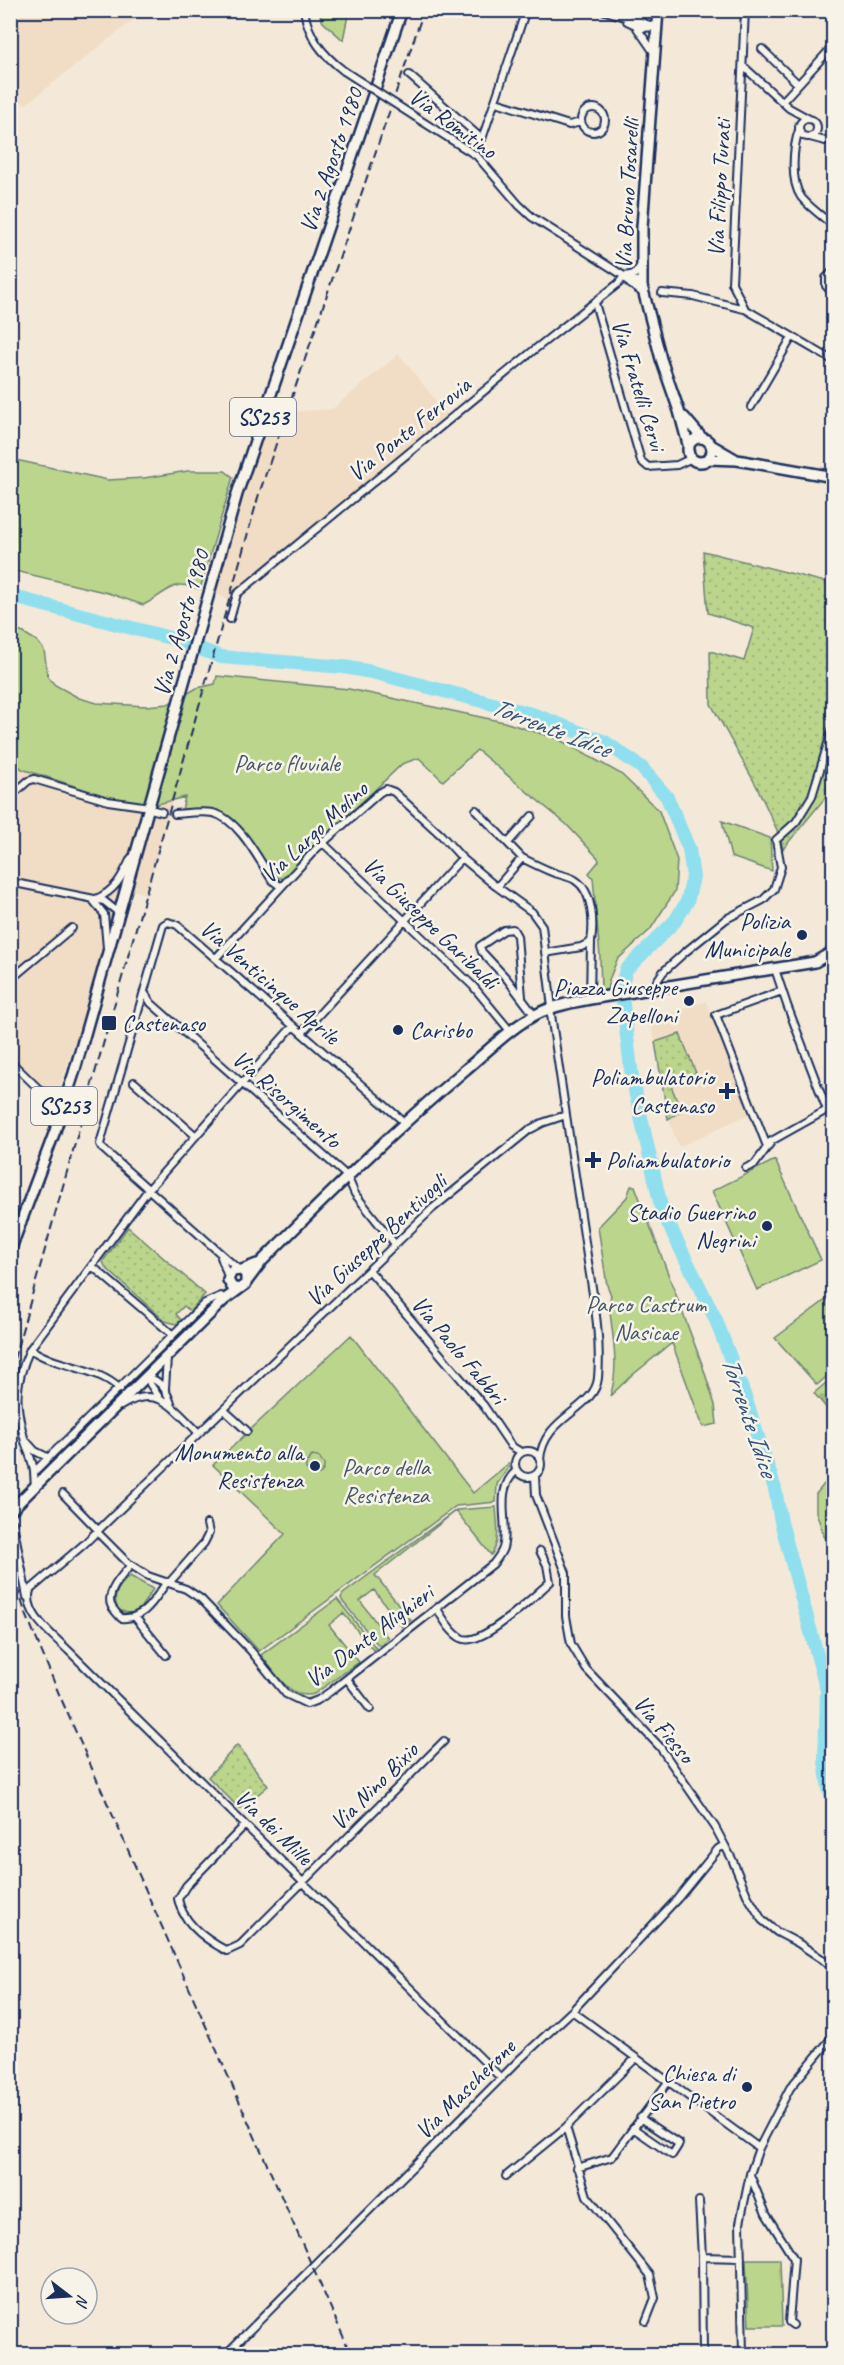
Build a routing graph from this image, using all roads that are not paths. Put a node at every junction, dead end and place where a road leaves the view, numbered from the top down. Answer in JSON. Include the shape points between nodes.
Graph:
{"nodes":[{"id":1,"x":304,"y":10,"type":"edge"},
{"id":2,"x":402,"y":10,"type":"edge"},
{"id":3,"x":526,"y":10,"type":"edge"},
{"id":4,"x":602,"y":10,"type":"edge"},
{"id":5,"x":651,"y":10,"type":"edge"},
{"id":6,"x":658,"y":10,"type":"edge"},
{"id":7,"x":745,"y":10,"type":"edge"},
{"id":8,"x":634,"y":22,"type":"junction"},
{"id":9,"x":657,"y":27,"type":"junction"},
{"id":10,"x":834,"y":45,"type":"edge"},
{"id":11,"x":762,"y":49,"type":"dead end"},
{"id":12,"x":655,"y":57,"type":"junction"},
{"id":13,"x":744,"y":66,"type":"junction"},
{"id":14,"x":409,"y":75,"type":"dead end"},
{"id":15,"x":798,"y":84,"type":"junction"},
{"id":16,"x":496,"y":102,"type":"junction"},
{"id":17,"x":782,"y":102,"type":"junction"},
{"id":18,"x":789,"y":108,"type":"junction"},
{"id":19,"x":809,"y":120,"type":"junction"},
{"id":20,"x":581,"y":123,"type":"junction"},
{"id":21,"x":817,"y":128,"type":"junction"},
{"id":22,"x":799,"y":129,"type":"junction"},
{"id":23,"x":807,"y":137,"type":"junction"},
{"id":24,"x":796,"y":151,"type":"junction"},
{"id":25,"x":834,"y":226,"type":"edge"},
{"id":26,"x":641,"y":264,"type":"junction"},
{"id":27,"x":834,"y":270,"type":"edge"},
{"id":28,"x":624,"y":276,"type":"junction"},
{"id":29,"x":643,"y":289,"type":"junction"},
{"id":30,"x":662,"y":293,"type":"dead end"},
{"id":31,"x":834,"y":294,"type":"edge"},
{"id":32,"x":595,"y":303,"type":"junction"},
{"id":33,"x":745,"y":309,"type":"junction"},
{"id":34,"x":792,"y":338,"type":"junction"},
{"id":35,"x":834,"y":361,"type":"edge"},
{"id":36,"x":751,"y":407,"type":"dead end"},
{"id":37,"x":679,"y":411,"type":"junction"},
{"id":38,"x":702,"y":438,"type":"junction"},
{"id":39,"x":711,"y":445,"type":"junction"},
{"id":40,"x":689,"y":448,"type":"junction"},
{"id":41,"x":692,"y":458,"type":"junction"},
{"id":42,"x":708,"y":459,"type":"junction"},
{"id":43,"x":737,"y":460,"type":"junction"},
{"id":44,"x":834,"y":477,"type":"edge"},
{"id":45,"x":230,"y":619,"type":"dead end"},
{"id":46,"x":834,"y":724,"type":"edge"},
{"id":47,"x":10,"y":797,"type":"edge"},
{"id":48,"x":143,"y":806,"type":"dead end"},
{"id":49,"x":154,"y":810,"type":"dead end"},
{"id":50,"x":476,"y":810,"type":"dead end"},
{"id":51,"x":162,"y":812,"type":"dead end"},
{"id":52,"x":175,"y":814,"type":"dead end"},
{"id":53,"x":532,"y":816,"type":"dead end"},
{"id":54,"x":140,"y":842,"type":"junction"},
{"id":55,"x":323,"y":843,"type":"junction"},
{"id":56,"x":508,"y":843,"type":"junction"},
{"id":57,"x":462,"y":858,"type":"junction"},
{"id":58,"x":522,"y":858,"type":"junction"},
{"id":59,"x":10,"y":882,"type":"edge"},
{"id":60,"x":280,"y":886,"type":"junction"},
{"id":61,"x":497,"y":887,"type":"junction"},
{"id":62,"x":94,"y":899,"type":"junction"},
{"id":63,"x":102,"y":908,"type":"junction"},
{"id":64,"x":119,"y":913,"type":"junction"},
{"id":65,"x":404,"y":921,"type":"junction"},
{"id":66,"x":72,"y":928,"type":"dead end"},
{"id":67,"x":591,"y":942,"type":"junction"},
{"id":68,"x":545,"y":953,"type":"junction"},
{"id":69,"x":832,"y":956,"type":"edge"},
{"id":70,"x":107,"y":958,"type":"junction"},
{"id":71,"x":216,"y":958,"type":"junction"},
{"id":72,"x":775,"y":969,"type":"junction"},
{"id":73,"x":10,"y":980,"type":"edge"},
{"id":74,"x":662,"y":988,"type":"junction"},
{"id":75,"x":782,"y":991,"type":"junction"},
{"id":76,"x":144,"y":992,"type":"junction"},
{"id":77,"x":522,"y":997,"type":"junction"},
{"id":78,"x":591,"y":999,"type":"junction"},
{"id":79,"x":551,"y":1008,"type":"junction"},
{"id":80,"x":535,"y":1016,"type":"junction"},
{"id":81,"x":293,"y":1026,"type":"junction"},
{"id":82,"x":511,"y":1032,"type":"junction"},
{"id":83,"x":302,"y":1033,"type":"junction"},
{"id":84,"x":10,"y":1061,"type":"edge"},
{"id":85,"x":134,"y":1082,"type":"dead end"},
{"id":86,"x":242,"y":1084,"type":"junction"},
{"id":87,"x":48,"y":1098,"type":"dead end"},
{"id":88,"x":830,"y":1108,"type":"edge"},
{"id":89,"x":566,"y":1115,"type":"junction"},
{"id":90,"x":404,"y":1122,"type":"junction"},
{"id":91,"x":196,"y":1136,"type":"junction"},
{"id":92,"x":769,"y":1143,"type":"junction"},
{"id":93,"x":747,"y":1168,"type":"dead end"},
{"id":94,"x":347,"y":1176,"type":"junction"},
{"id":95,"x":148,"y":1190,"type":"junction"},
{"id":96,"x":395,"y":1244,"type":"junction"},
{"id":97,"x":10,"y":1251,"type":"edge"},
{"id":98,"x":219,"y":1254,"type":"junction"},
{"id":99,"x":262,"y":1261,"type":"junction"},
{"id":100,"x":92,"y":1266,"type":"junction"},
{"id":101,"x":240,"y":1270,"type":"junction"},
{"id":102,"x":369,"y":1270,"type":"junction"},
{"id":103,"x":228,"y":1278,"type":"junction"},
{"id":104,"x":247,"y":1281,"type":"junction"},
{"id":105,"x":239,"y":1289,"type":"junction"},
{"id":106,"x":221,"y":1296,"type":"junction"},
{"id":107,"x":214,"y":1310,"type":"junction"},
{"id":108,"x":173,"y":1335,"type":"junction"},
{"id":109,"x":30,"y":1349,"type":"junction"},
{"id":110,"x":167,"y":1358,"type":"junction"},
{"id":111,"x":148,"y":1377,"type":"junction"},
{"id":112,"x":165,"y":1388,"type":"junction"},
{"id":113,"x":120,"y":1389,"type":"junction"},
{"id":114,"x":160,"y":1399,"type":"junction"},
{"id":115,"x":172,"y":1406,"type":"junction"},
{"id":116,"x":116,"y":1409,"type":"junction"},
{"id":117,"x":224,"y":1410,"type":"junction"},
{"id":118,"x":247,"y":1431,"type":"dead end"},
{"id":119,"x":200,"y":1433,"type":"junction"},
{"id":120,"x":24,"y":1437,"type":"junction"},
{"id":121,"x":545,"y":1439,"type":"junction"},
{"id":122,"x":531,"y":1451,"type":"junction"},
{"id":123,"x":519,"y":1454,"type":"junction"},
{"id":124,"x":49,"y":1458,"type":"junction"},
{"id":125,"x":540,"y":1460,"type":"junction"},
{"id":126,"x":34,"y":1472,"type":"junction"},
{"id":127,"x":518,"y":1473,"type":"junction"},
{"id":128,"x":532,"y":1477,"type":"junction"},
{"id":129,"x":35,"y":1487,"type":"junction"},
{"id":130,"x":63,"y":1494,"type":"dead end"},
{"id":131,"x":10,"y":1511,"type":"edge"},
{"id":132,"x":13,"y":1523,"type":"dead end"},
{"id":133,"x":207,"y":1524,"type":"dead end"},
{"id":134,"x":98,"y":1531,"type":"junction"},
{"id":135,"x":540,"y":1551,"type":"dead end"},
{"id":136,"x":131,"y":1565,"type":"junction"},
{"id":137,"x":168,"y":1582,"type":"junction"},
{"id":138,"x":27,"y":1598,"type":"junction"},
{"id":139,"x":437,"y":1609,"type":"junction"},
{"id":140,"x":135,"y":1617,"type":"junction"},
{"id":141,"x":166,"y":1655,"type":"dead end"},
{"id":142,"x":347,"y":1679,"type":"junction"},
{"id":143,"x":370,"y":1708,"type":"dead end"},
{"id":144,"x":444,"y":1741,"type":"dead end"},
{"id":145,"x":245,"y":1825,"type":"junction"},
{"id":146,"x":724,"y":1845,"type":"junction"},
{"id":147,"x":304,"y":1882,"type":"junction"},
{"id":148,"x":834,"y":1969,"type":"edge"},
{"id":149,"x":572,"y":2011,"type":"junction"},
{"id":150,"x":834,"y":2035,"type":"edge"},
{"id":151,"x":636,"y":2058,"type":"junction"},
{"id":152,"x":501,"y":2079,"type":"junction"},
{"id":153,"x":668,"y":2082,"type":"junction"},
{"id":154,"x":640,"y":2118,"type":"junction"},
{"id":155,"x":566,"y":2127,"type":"junction"},
{"id":156,"x":631,"y":2131,"type":"junction"},
{"id":157,"x":759,"y":2148,"type":"junction"},
{"id":158,"x":577,"y":2168,"type":"junction"},
{"id":159,"x":750,"y":2174,"type":"junction"},
{"id":160,"x":506,"y":2176,"type":"dead end"},
{"id":161,"x":699,"y":2201,"type":"dead end"},
{"id":162,"x":702,"y":2257,"type":"junction"},
{"id":163,"x":741,"y":2258,"type":"junction"},
{"id":164,"x":646,"y":2321,"type":"dead end"},
{"id":165,"x":793,"y":2325,"type":"dead end"},
{"id":166,"x":226,"y":2355,"type":"edge"},
{"id":167,"x":704,"y":2355,"type":"edge"},
{"id":168,"x":743,"y":2355,"type":"edge"}],
"edges":[{"from":1,"to":28,"type":"street","name":"Via Romitino","bridge":true,"via":[[321,50],[344,71],[477,156],[524,211]]},
{"from":2,"to":54,"type":"street","name":"Via 2 Agosto 1980","number":"SS253","via":[[249,460]]},
{"from":3,"to":16,"type":"street"},
{"from":4,"to":8,"type":"street"},
{"from":5,"to":8,"type":"street"},
{"from":6,"to":9,"type":"street","name":"Via Bruno Tosarelli"},
{"from":7,"to":13,"type":"street","name":"Via Filippo Turati"},
{"from":8,"to":9,"type":"street"},
{"from":8,"to":12,"type":"street"},
{"from":9,"to":12,"type":"street","name":"Via Bruno Tosarelli"},
{"from":10,"to":15,"type":"street"},
{"from":11,"to":15,"type":"street"},
{"from":12,"to":26,"type":"street","name":"Via Bruno Tosarelli"},
{"from":13,"to":17,"type":"street"},
{"from":13,"to":33,"type":"street","name":"Via Filippo Turati","via":[[732,283]]},
{"from":14,"to":16,"type":"street","name":"Via Romitino","via":[[482,140]]},
{"from":15,"to":17,"type":"street"},
{"from":16,"to":20,"type":"street","via":[[569,125]]},
{"from":17,"to":18,"type":"street"},
{"from":18,"to":19,"type":"street"},
{"from":18,"to":22,"type":"street"},
{"from":19,"to":21,"type":"street"},
{"from":19,"to":22,"type":"street","via":[[801,122]]},
{"from":20,"to":20,"type":"street","via":[[584,129],[596,132],[604,124],[604,117],[592,108],[582,115]]},
{"from":21,"to":23,"type":"street","via":[[816,133]]},
{"from":21,"to":23,"type":"street","via":[[825,141]]},
{"from":22,"to":23,"type":"street"},
{"from":22,"to":24,"type":"street"},
{"from":23,"to":24,"type":"street"},
{"from":24,"to":25,"type":"street","via":[[795,183],[801,197]]},
{"from":26,"to":28,"type":"street","via":[[635,273]]},
{"from":26,"to":29,"type":"street","name":"Via Bruno Tosarelli"},
{"from":27,"to":31,"type":"street","via":[[826,278],[826,286]]},
{"from":28,"to":29,"type":"street","name":"Via Romitino","via":[[630,284]]},
{"from":28,"to":32,"type":"street","name":"Via Ponte Ferrovia"},
{"from":29,"to":37,"type":"street","name":"Via Bruno Tosarelli"},
{"from":30,"to":33,"type":"street"},
{"from":32,"to":41,"type":"street","name":"Via Fratelli Cervi","via":[[641,461],[648,467],[677,465]]},
{"from":32,"to":45,"type":"street","name":"Via Ponte Ferrovia","via":[[237,594]]},
{"from":33,"to":34,"type":"street"},
{"from":34,"to":35,"type":"street"},
{"from":34,"to":36,"type":"street"},
{"from":37,"to":38,"type":"street","name":"Via Bruno Tosarelli"},
{"from":37,"to":40,"type":"street","name":"Via Bruno Tosarelli"},
{"from":38,"to":39,"type":"street"},
{"from":38,"to":40,"type":"street"},
{"from":39,"to":42,"type":"street"},
{"from":39,"to":43,"type":"street"},
{"from":40,"to":41,"type":"street"},
{"from":41,"to":42,"type":"street","via":[[700,462]]},
{"from":42,"to":43,"type":"street"},
{"from":43,"to":44,"type":"street"},
{"from":46,"to":74,"type":"street","via":[[812,796],[796,822],[776,840],[781,861],[774,890],[726,919],[684,953],[657,981]]},
{"from":47,"to":48,"type":"street","via":[[34,780],[108,801]]},
{"from":49,"to":51,"type":"street"},
{"from":50,"to":56,"type":"street"},
{"from":52,"to":60,"type":"street","via":[[208,812],[225,818]]},
{"from":53,"to":56,"type":"street"},
{"from":54,"to":62,"type":"street","via":[[119,884]]},
{"from":54,"to":64,"type":"street","name":"Via 2 Agosto 1980","number":"SS253"},
{"from":55,"to":57,"type":"street","name":"Via Largo Molino","via":[[386,789],[394,792]]},
{"from":55,"to":60,"type":"street","name":"Via Largo Molino"},
{"from":55,"to":65,"type":"street","name":"Via Giuseppe Garibaldi"},
{"from":56,"to":58,"type":"street"},
{"from":57,"to":61,"type":"street","name":"Via Largo Molino"},
{"from":57,"to":65,"type":"street"},
{"from":58,"to":61,"type":"street"},
{"from":58,"to":67,"type":"street","via":[[582,886],[588,897]]},
{"from":59,"to":62,"type":"street"},
{"from":60,"to":71,"type":"street","name":"Via Largo Molino"},
{"from":61,"to":68,"type":"street","name":"Via Largo Molino","via":[[532,912],[542,926]]},
{"from":62,"to":63,"type":"street"},
{"from":62,"to":64,"type":"street","via":[[111,905]]},
{"from":63,"to":64,"type":"street"},
{"from":63,"to":70,"type":"street"},
{"from":64,"to":70,"type":"street","name":"Via 2 Agosto 1980","number":"SS253"},
{"from":65,"to":82,"type":"street","name":"Via Giuseppe Garibaldi","via":[[473,986]]},
{"from":65,"to":83,"type":"street"},
{"from":66,"to":73,"type":"street"},
{"from":67,"to":68,"type":"street"},
{"from":67,"to":78,"type":"street"},
{"from":68,"to":79,"type":"street","name":"Via Largo Molino"},
{"from":69,"to":72,"type":"street"},
{"from":70,"to":97,"type":"street","name":"Via 2 Agosto 1980","number":"SS253","via":[[64,1105]]},
{"from":71,"to":76,"type":"street","name":"Via Venticinque Aprile","via":[[168,922],[163,925]]},
{"from":71,"to":81,"type":"street","name":"Via Venticinque Aprile"},
{"from":72,"to":74,"type":"street"},
{"from":72,"to":75,"type":"street"},
{"from":74,"to":78,"type":"street"},
{"from":75,"to":88,"type":"street"},
{"from":75,"to":92,"type":"street","via":[[716,1016]]},
{"from":76,"to":86,"type":"street","name":"Via Risorgimento","via":[[151,1003]]},
{"from":76,"to":95,"type":"street","via":[[100,1144]]},
{"from":77,"to":77,"type":"street","via":[[517,936],[513,929],[504,930],[480,946]]},
{"from":77,"to":80,"type":"street"},
{"from":78,"to":79,"type":"street"},
{"from":79,"to":80,"type":"street"},
{"from":79,"to":89,"type":"street"},
{"from":80,"to":82,"type":"street"},
{"from":81,"to":83,"type":"street","name":"Via Venticinque Aprile"},
{"from":81,"to":86,"type":"street"},
{"from":82,"to":90,"type":"street"},
{"from":83,"to":90,"type":"street","name":"Via Venticinque Aprile"},
{"from":84,"to":87,"type":"street"},
{"from":85,"to":91,"type":"street"},
{"from":86,"to":91,"type":"street"},
{"from":86,"to":94,"type":"street","name":"Via Risorgimento"},
{"from":88,"to":92,"type":"street"},
{"from":89,"to":96,"type":"street","name":"Via Giuseppe Bentivogli","via":[[529,1130]]},
{"from":89,"to":121,"type":"street","via":[[595,1311],[598,1379],[590,1395]]},
{"from":90,"to":94,"type":"street"},
{"from":91,"to":95,"type":"street"},
{"from":92,"to":93,"type":"street","via":[[755,1164]]},
{"from":94,"to":96,"type":"street","name":"Via Risorgimento","via":[[355,1194]]},
{"from":94,"to":99,"type":"street"},
{"from":95,"to":98,"type":"street"},
{"from":95,"to":100,"type":"street"},
{"from":96,"to":102,"type":"street","name":"Via Giuseppe Bentivogli"},
{"from":98,"to":101,"type":"street"},
{"from":98,"to":103,"type":"street"},
{"from":99,"to":101,"type":"street"},
{"from":99,"to":104,"type":"street"},
{"from":100,"to":108,"type":"street"},
{"from":100,"to":109,"type":"street"},
{"from":101,"to":103,"type":"street","via":[[232,1271]]},
{"from":101,"to":104,"type":"street"},
{"from":102,"to":117,"type":"street","name":"Via Giuseppe Bentivogli"},
{"from":102,"to":123,"type":"street","name":"Via Paolo Fabbri","via":[[484,1406]]},
{"from":103,"to":105,"type":"street","via":[[232,1287]]},
{"from":103,"to":106,"type":"street"},
{"from":104,"to":105,"type":"street"},
{"from":105,"to":107,"type":"street"},
{"from":106,"to":107,"type":"street"},
{"from":106,"to":108,"type":"street","via":[[205,1303]]},
{"from":107,"to":110,"type":"street"},
{"from":108,"to":113,"type":"street"},
{"from":109,"to":113,"type":"street","via":[[104,1377]]},
{"from":109,"to":120,"type":"street","via":[[16,1396]]},
{"from":110,"to":111,"type":"street"},
{"from":110,"to":112,"type":"street"},
{"from":111,"to":112,"type":"street"},
{"from":111,"to":114,"type":"street"},
{"from":111,"to":116,"type":"street"},
{"from":112,"to":115,"type":"street"},
{"from":113,"to":124,"type":"street"},
{"from":114,"to":115,"type":"street"},
{"from":114,"to":116,"type":"street","via":[[143,1396]]},
{"from":115,"to":119,"type":"street"},
{"from":116,"to":129,"type":"street"},
{"from":117,"to":118,"type":"street"},
{"from":117,"to":119,"type":"street","name":"Via Giuseppe Bentivogli"},
{"from":119,"to":134,"type":"street","name":"Via Giuseppe Bentivogli"},
{"from":120,"to":124,"type":"street","via":[[35,1451]]},
{"from":120,"to":126,"type":"street"},
{"from":121,"to":122,"type":"street"},
{"from":121,"to":125,"type":"street"},
{"from":122,"to":123,"type":"street"},
{"from":122,"to":125,"type":"street"},
{"from":123,"to":127,"type":"street","via":[[514,1466]]},
{"from":124,"to":126,"type":"street"},
{"from":125,"to":128,"type":"street","via":[[541,1467]]},
{"from":126,"to":129,"type":"street"},
{"from":127,"to":128,"type":"street"},
{"from":127,"to":139,"type":"street","name":"Via Dante Alighieri","via":[[504,1490],[502,1551],[493,1564]]},
{"from":128,"to":146,"type":"street","name":"Via Fiesso","via":[[566,1573],[567,1624],[576,1654],[660,1747]]},
{"from":129,"to":131,"type":"street"},
{"from":130,"to":134,"type":"street"},
{"from":132,"to":138,"type":"street","name":"Via dei Mille"},
{"from":133,"to":137,"type":"street","via":[[209,1533],[204,1543]]},
{"from":134,"to":136,"type":"street","name":"Via Dante Alighieri"},
{"from":134,"to":138,"type":"street","name":"Via Giuseppe Bentivogli","via":[[30,1590]]},
{"from":135,"to":139,"type":"street","via":[[550,1582],[484,1635],[462,1639]]},
{"from":136,"to":137,"type":"street","name":"Via Dante Alighieri"},
{"from":136,"to":140,"type":"street","via":[[110,1598],[111,1606],[121,1617]]},
{"from":137,"to":140,"type":"street"},
{"from":137,"to":142,"type":"street","name":"Via Dante Alighieri","via":[[201,1599],[286,1694],[298,1702],[318,1700]]},
{"from":138,"to":145,"type":"street","name":"Via dei Mille","via":[[36,1617]]},
{"from":139,"to":142,"type":"street","name":"Via Dante Alighieri"},
{"from":140,"to":141,"type":"street"},
{"from":142,"to":143,"type":"street"},
{"from":144,"to":147,"type":"street","name":"Via Nino Bixio"},
{"from":145,"to":147,"type":"street","name":"Via dei Mille"},
{"from":145,"to":147,"type":"street","name":"Via Nino Bixio","via":[[178,1899],[190,1924],[227,1952],[240,1945]]},
{"from":146,"to":148,"type":"street","name":"Via Fiesso","via":[[762,1920]]},
{"from":146,"to":149,"type":"street","name":"Via Mascherone"},
{"from":147,"to":152,"type":"street","name":"Via dei Mille"},
{"from":149,"to":151,"type":"street"},
{"from":149,"to":152,"type":"street","name":"Via Mascherone"},
{"from":150,"to":157,"type":"street","via":[[790,2088]]},
{"from":151,"to":153,"type":"street"},
{"from":151,"to":155,"type":"street"},
{"from":152,"to":166,"type":"street","name":"Via Mascherone"},
{"from":153,"to":154,"type":"street"},
{"from":153,"to":157,"type":"street"},
{"from":154,"to":156,"type":"street"},
{"from":154,"to":156,"type":"street","via":[[679,2144],[672,2155]]},
{"from":155,"to":158,"type":"street"},
{"from":155,"to":160,"type":"street"},
{"from":156,"to":158,"type":"street","via":[[612,2157]]},
{"from":157,"to":159,"type":"street"},
{"from":158,"to":164,"type":"street","via":[[587,2196],[650,2276],[655,2298]]},
{"from":159,"to":163,"type":"street","via":[[740,2223]]},
{"from":159,"to":165,"type":"street","via":[[766,2214],[794,2259],[789,2322]]},
{"from":161,"to":162,"type":"street"},
{"from":162,"to":163,"type":"street"},
{"from":162,"to":167,"type":"street"},
{"from":163,"to":168,"type":"street"}]}
